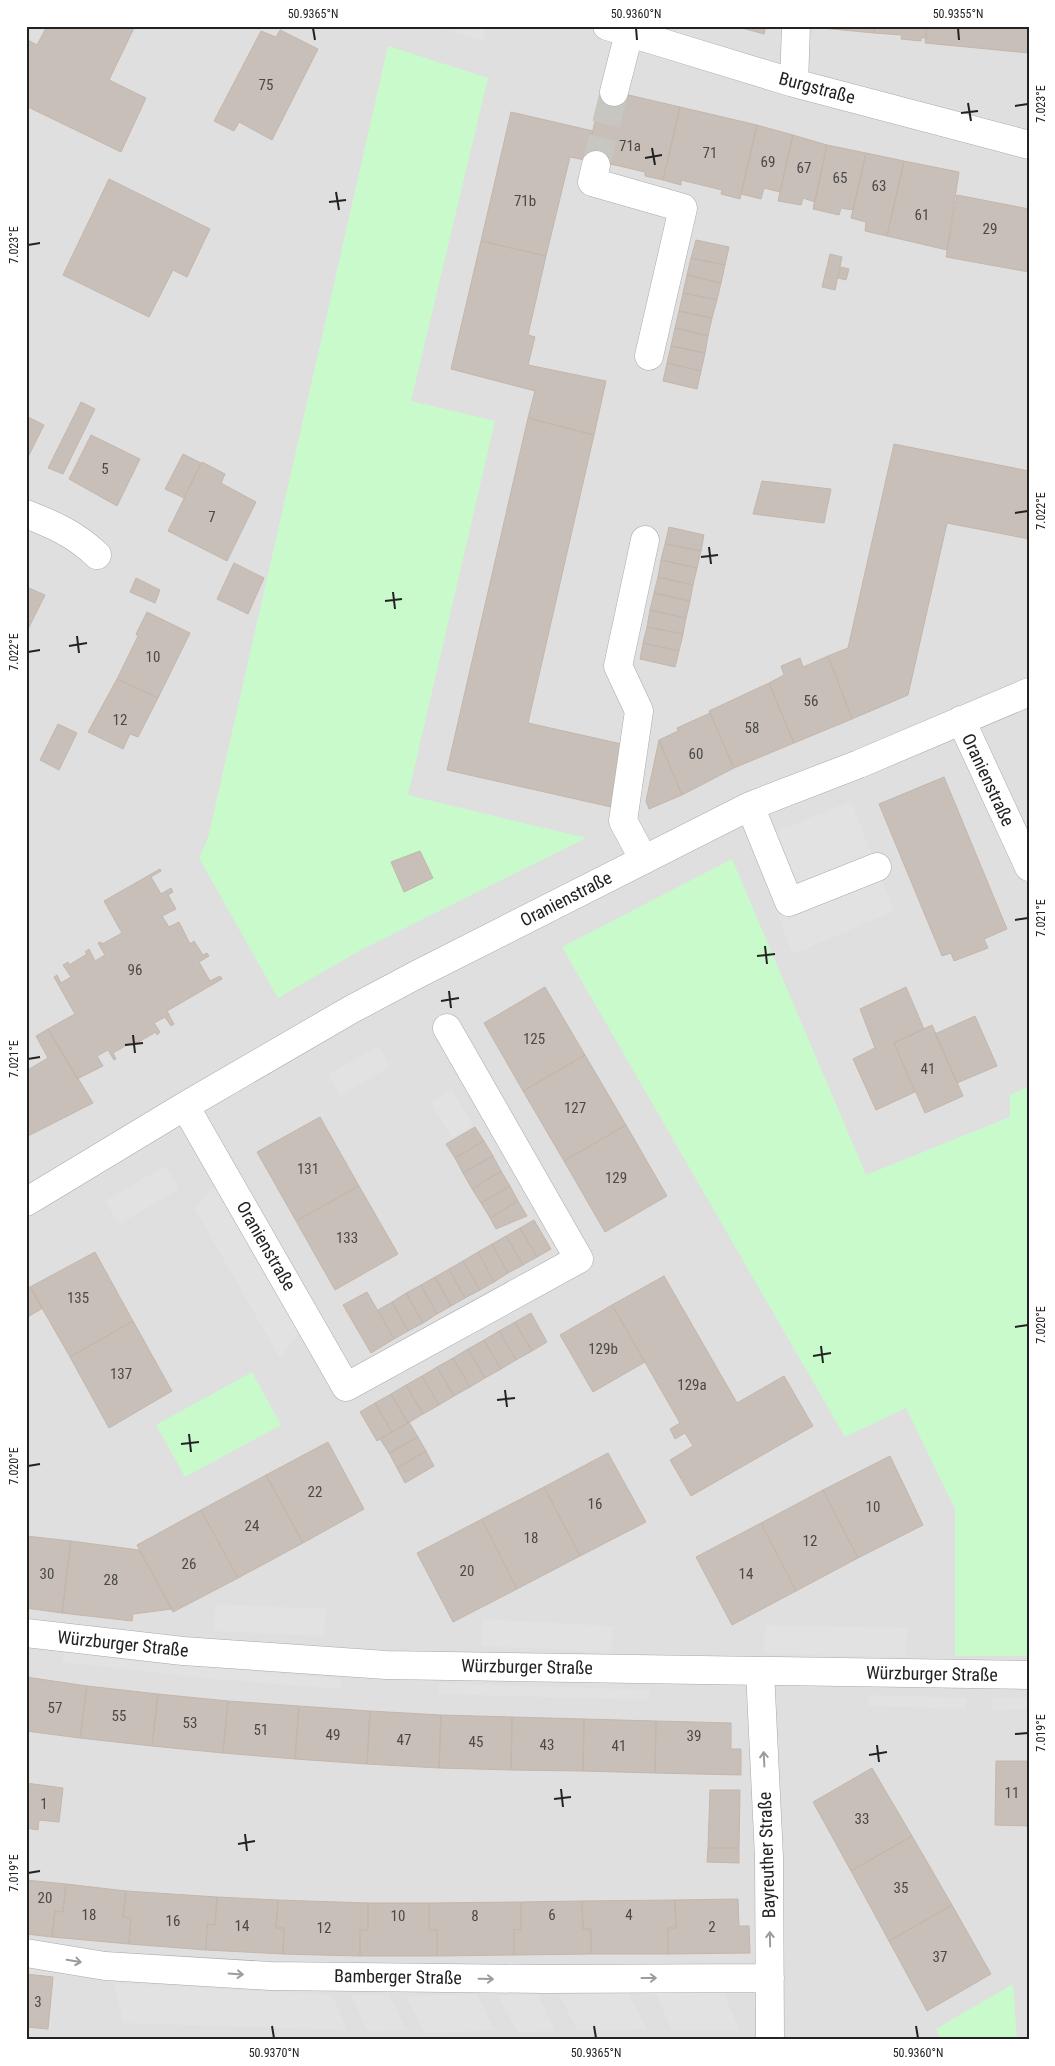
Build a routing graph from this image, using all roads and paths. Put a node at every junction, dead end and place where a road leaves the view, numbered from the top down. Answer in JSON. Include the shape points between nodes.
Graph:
{"nodes":[{"id":1,"x":796,"y":26,"type":"edge"},
{"id":2,"x":618,"y":30,"type":"edge"},
{"id":3,"x":794,"y":83,"type":"junction"},
{"id":4,"x":614,"y":92,"type":"tunnel mouth"},
{"id":5,"x":1029,"y":145,"type":"edge"},
{"id":6,"x":596,"y":165,"type":"tunnel mouth"},
{"id":7,"x":649,"y":356,"type":"dead end"},
{"id":8,"x":26,"y":514,"type":"edge"},
{"id":9,"x":645,"y":540,"type":"dead end"},
{"id":10,"x":97,"y":555,"type":"dead end"},
{"id":11,"x":1029,"y":692,"type":"edge"},
{"id":12,"x":961,"y":720,"type":"junction"},
{"id":13,"x":750,"y":806,"type":"junction"},
{"id":14,"x":644,"y":860,"type":"junction"},
{"id":15,"x":877,"y":867,"type":"dead end"},
{"id":16,"x":1029,"y":867,"type":"edge"},
{"id":17,"x":448,"y":1028,"type":"dead end"},
{"id":18,"x":185,"y":1106,"type":"junction"},
{"id":19,"x":26,"y":1202,"type":"edge"},
{"id":20,"x":26,"y":1633,"type":"edge"},
{"id":21,"x":760,"y":1671,"type":"junction"},
{"id":22,"x":1029,"y":1675,"type":"edge"},
{"id":23,"x":26,"y":1953,"type":"edge"},
{"id":24,"x":770,"y":1978,"type":"junction"},
{"id":25,"x":770,"y":2040,"type":"edge"}],
"edges":[{"from":1,"to":3,"type":"street"},
{"from":2,"to":3,"type":"street","name":"Burgstraße"},
{"from":2,"to":4,"type":"street"},
{"from":3,"to":5,"type":"street","name":"Burgstraße"},
{"from":6,"to":7,"type":"street","via":[[592,182],[683,208]]},
{"from":8,"to":10,"type":"street","via":[[76,536]]},
{"from":9,"to":14,"type":"street","via":[[618,666],[639,711],[623,821]]},
{"from":11,"to":12,"type":"street","name":"Oranienstraße"},
{"from":12,"to":13,"type":"street","name":"Oranienstraße"},
{"from":12,"to":16,"type":"street","name":"Oranienstraße"},
{"from":13,"to":14,"type":"street","name":"Oranienstraße"},
{"from":13,"to":15,"type":"street","via":[[789,902]]},
{"from":14,"to":18,"type":"street","name":"Oranienstraße","via":[[352,1009]]},
{"from":17,"to":18,"type":"street","name":"Oranienstraße","via":[[579,1259],[346,1387]]},
{"from":18,"to":19,"type":"street","name":"Oranienstraße"},
{"from":20,"to":21,"type":"street","name":"Würzburger Straße","via":[[183,1651],[386,1665]]},
{"from":21,"to":22,"type":"street","name":"Würzburger Straße"},
{"from":24,"to":21,"type":"street","name":"Bayreuther Straße","one_way":true,"via":[[769,1857]]},
{"from":23,"to":24,"type":"street","name":"Bamberger Straße","one_way":true,"via":[[105,1966],[270,1976]]},
{"from":24,"to":25,"type":"street","name":"Bayreuther Straße"}]}
